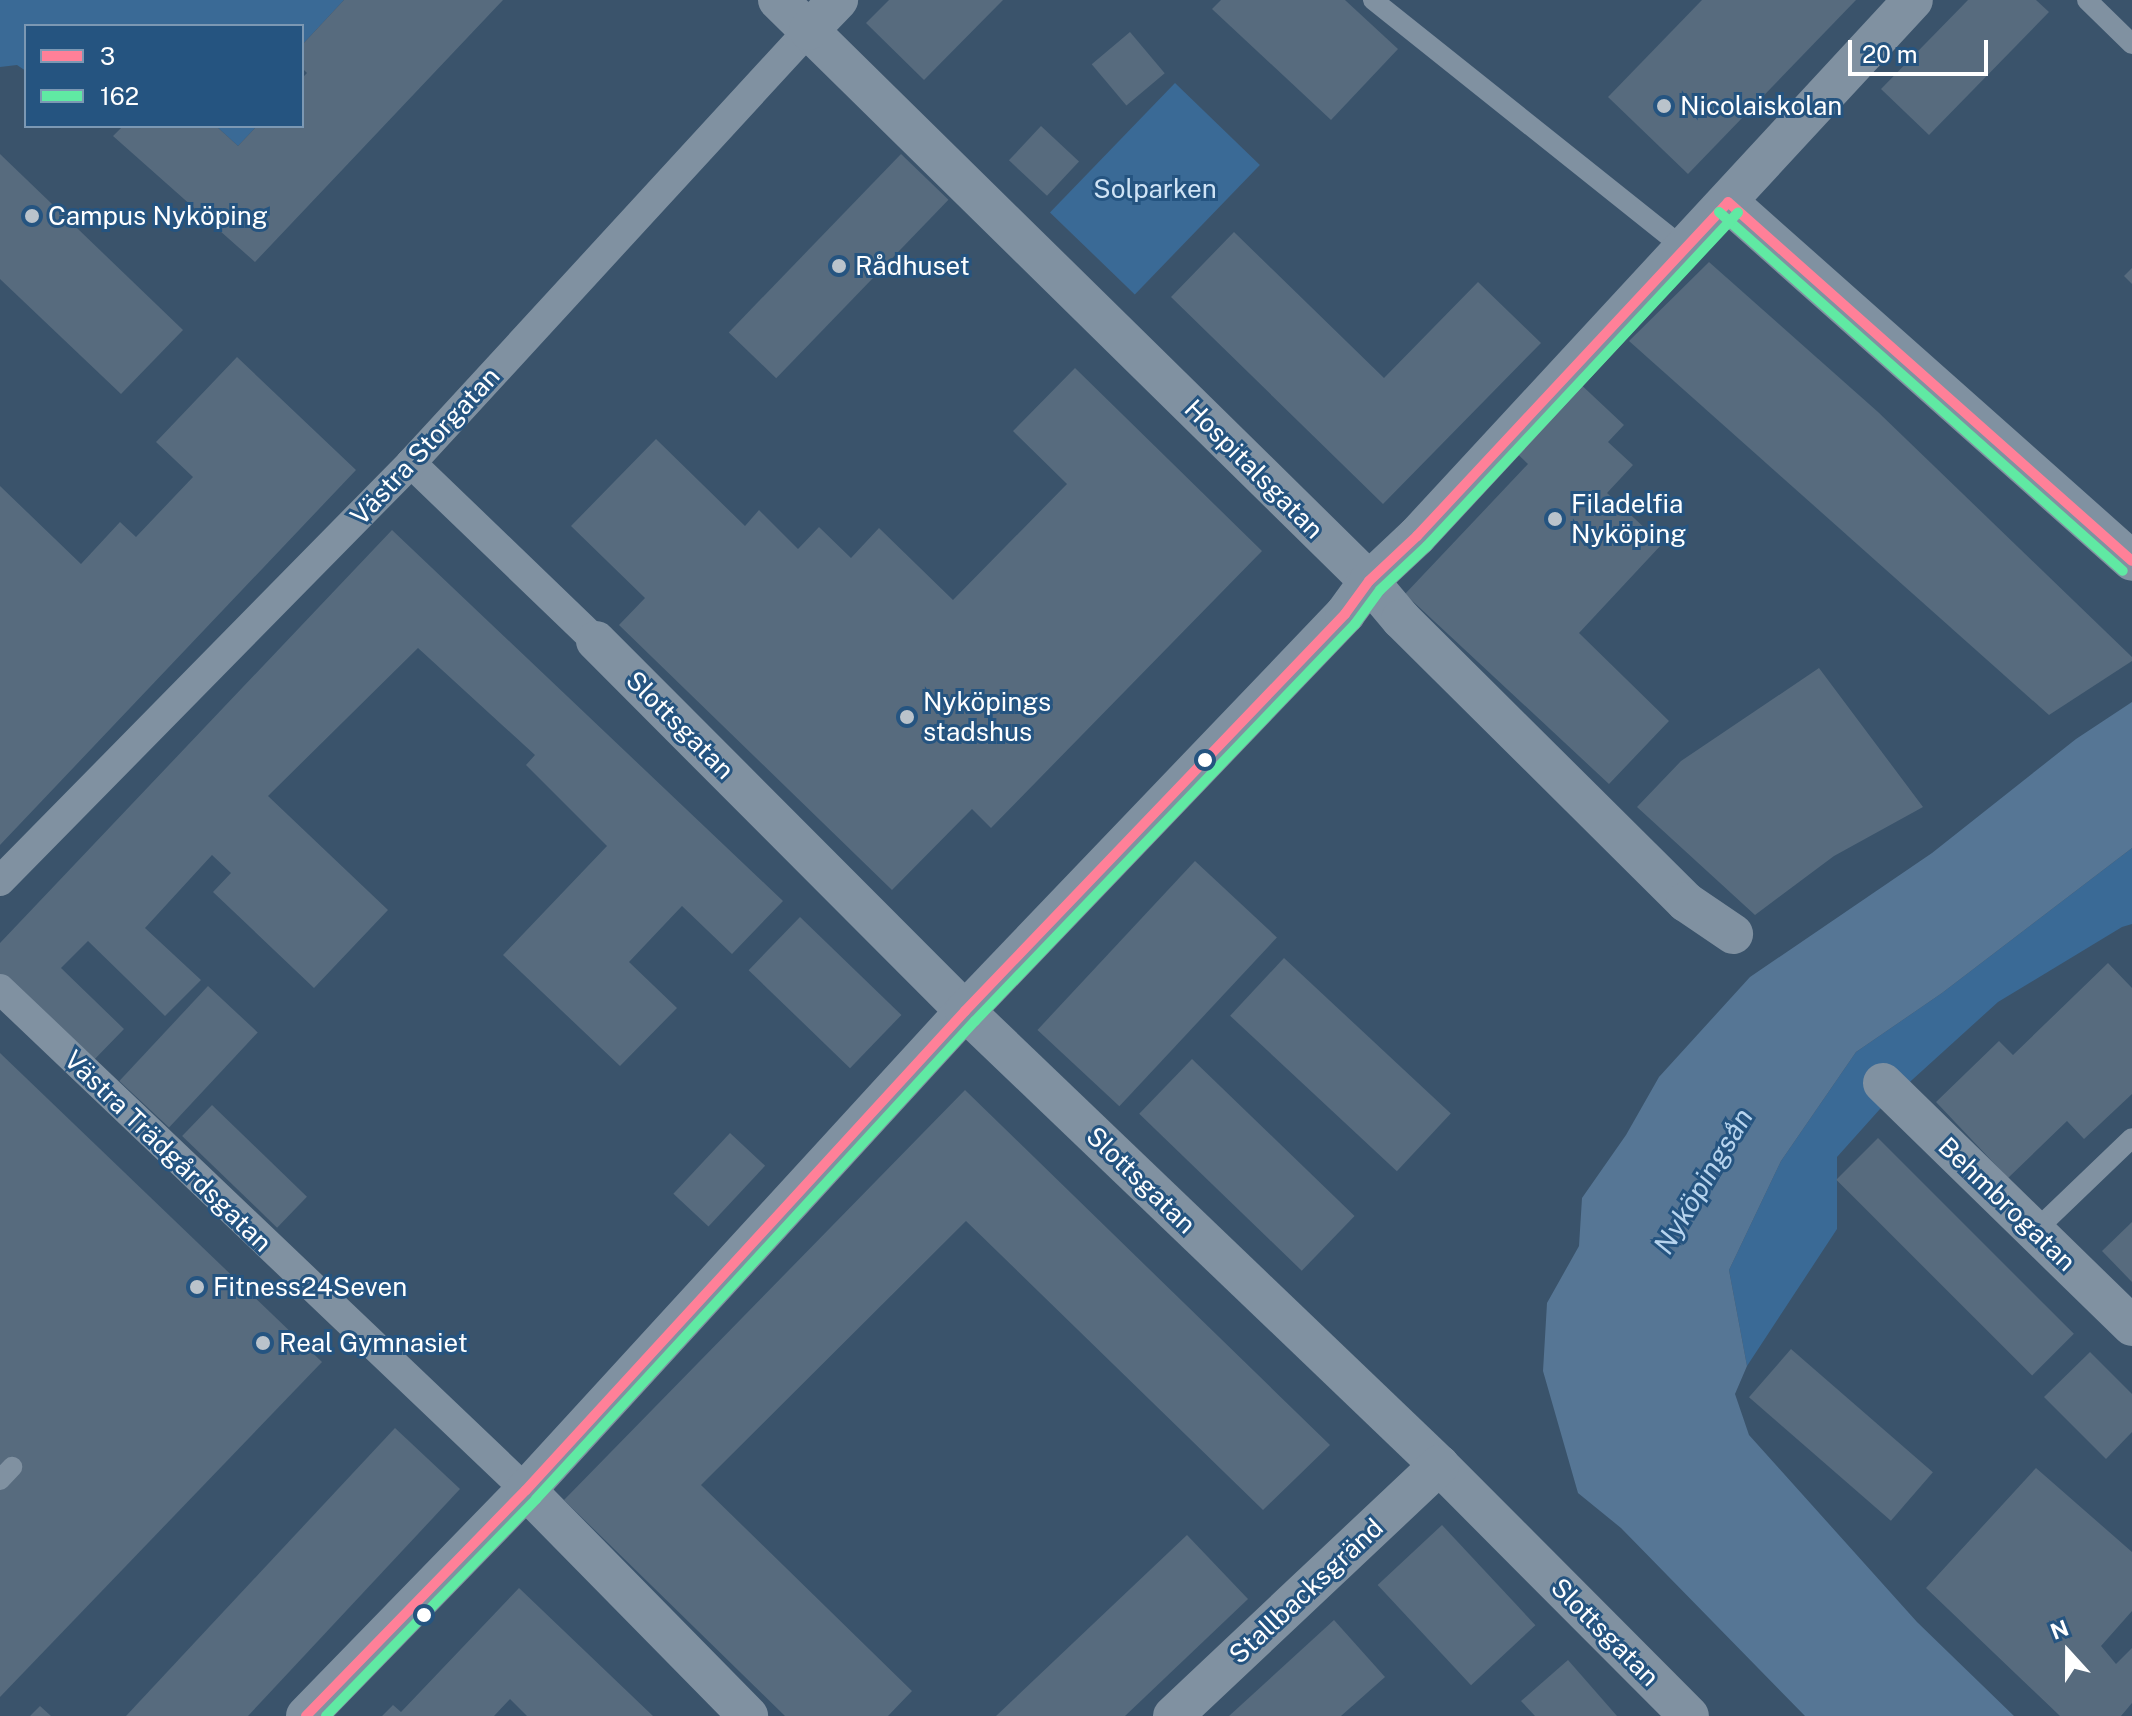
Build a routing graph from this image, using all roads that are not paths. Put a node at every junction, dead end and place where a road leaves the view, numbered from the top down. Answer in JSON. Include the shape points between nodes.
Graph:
{"nodes":[{"id":1,"x":778,"y":0,"type":"edge"},
{"id":2,"x":838,"y":0,"type":"edge"},
{"id":3,"x":1373,"y":0,"type":"edge"},
{"id":4,"x":1913,"y":0,"type":"edge"},
{"id":5,"x":2087,"y":0,"type":"edge"},
{"id":6,"x":809,"y":30,"type":"junction"},
{"id":7,"x":2132,"y":44,"type":"edge"},
{"id":8,"x":1728,"y":202,"type":"junction"},
{"id":9,"x":1685,"y":249,"type":"junction"},
{"id":10,"x":411,"y":463,"type":"junction"},
{"id":11,"x":2132,"y":561,"type":"edge"},
{"id":12,"x":1369,"y":581,"type":"junction"},
{"id":13,"x":596,"y":641,"type":"joint"},
{"id":14,"x":0,"y":881,"type":"edge"},
{"id":15,"x":1733,"y":934,"type":"dead end"},
{"id":16,"x":0,"y":989,"type":"edge"},
{"id":17,"x":965,"y":1011,"type":"junction"},
{"id":18,"x":1883,"y":1083,"type":"dead end"},
{"id":19,"x":2132,"y":1138,"type":"edge"},
{"id":20,"x":2035,"y":1231,"type":"junction"},
{"id":21,"x":2132,"y":1326,"type":"edge"},
{"id":22,"x":1439,"y":1465,"type":"junction"},
{"id":23,"x":526,"y":1490,"type":"junction"},
{"id":24,"x":306,"y":1716,"type":"edge"},
{"id":25,"x":748,"y":1716,"type":"edge"},
{"id":26,"x":1173,"y":1716,"type":"edge"},
{"id":27,"x":1689,"y":1716,"type":"edge"}],
"edges":[{"from":1,"to":6,"type":"street","name":"Hospitalsgatan"},
{"from":2,"to":6,"type":"street","name":"Västra Storgatan"},
{"from":3,"to":9,"type":"lane"},
{"from":4,"to":8,"type":"street"},
{"from":5,"to":7,"type":"lane"},
{"from":6,"to":10,"type":"street","name":"Västra Storgatan"},
{"from":6,"to":12,"type":"street","name":"Hospitalsgatan"},
{"from":8,"to":9,"type":"street"},
{"from":8,"to":11,"type":"street"},
{"from":9,"to":12,"type":"street"},
{"from":10,"to":13,"type":"street"},
{"from":10,"to":14,"type":"street","name":"Västra Storgatan"},
{"from":12,"to":15,"type":"street","name":"Hospitalsgatan","via":[[1686,902]]},
{"from":12,"to":17,"type":"street","via":[[1345,614]]},
{"from":13,"to":17,"type":"street","name":"Slottsgatan"},
{"from":16,"to":23,"type":"street","name":"Västra Trädgårdsgatan"},
{"from":17,"to":22,"type":"street","name":"Slottsgatan"},
{"from":17,"to":23,"type":"street"},
{"from":18,"to":20,"type":"street","name":"Behmbrogatan"},
{"from":19,"to":20,"type":"lane"},
{"from":20,"to":21,"type":"street","name":"Behmbrogatan"},
{"from":22,"to":26,"type":"street","name":"Stallbacksgränd"},
{"from":22,"to":27,"type":"street","name":"Slottsgatan"},
{"from":23,"to":24,"type":"street"},
{"from":23,"to":25,"type":"street","name":"Västra Trädgårdsgatan"}]}
